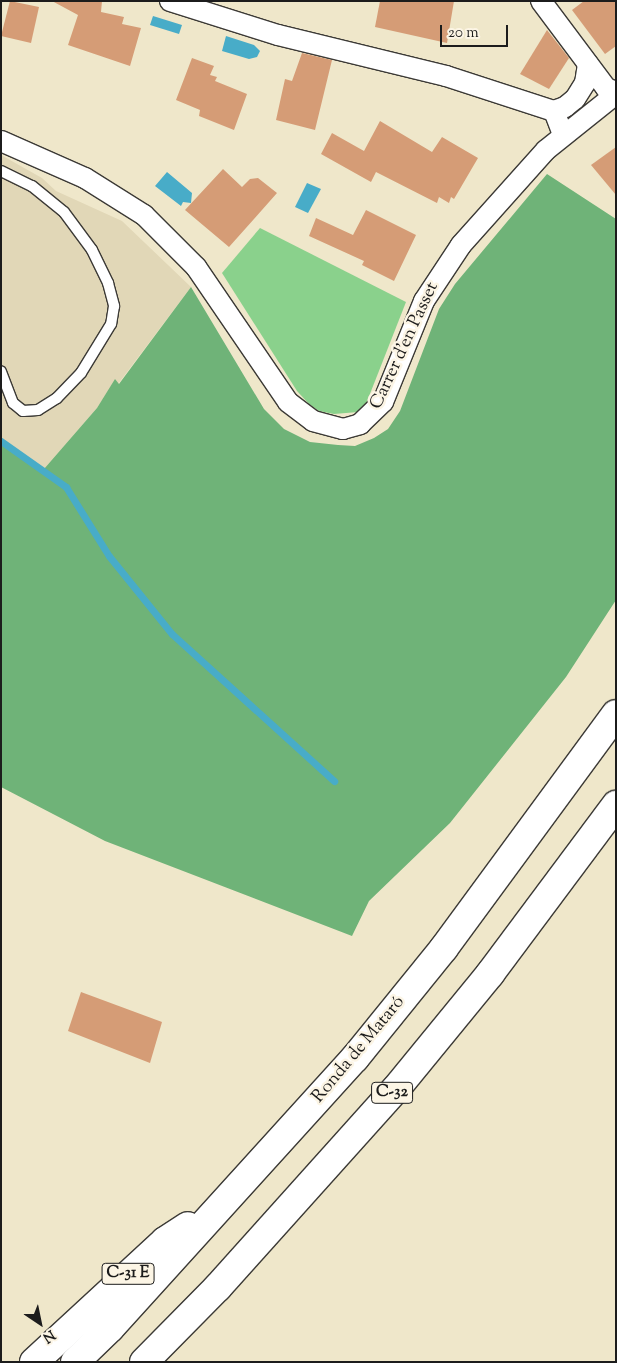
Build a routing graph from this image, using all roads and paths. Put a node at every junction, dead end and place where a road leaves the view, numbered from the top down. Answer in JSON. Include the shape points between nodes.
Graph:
{"nodes":[{"id":1,"x":170,"y":1,"type":"edge"},
{"id":2,"x":542,"y":1,"type":"edge"},
{"id":3,"x":588,"y":64,"type":"junction"},
{"id":4,"x":616,"y":93,"type":"edge"},
{"id":5,"x":554,"y":111,"type":"junction"},
{"id":6,"x":563,"y":134,"type":"junction"},
{"id":7,"x":1,"y":141,"type":"edge"},
{"id":8,"x":1,"y":171,"type":"edge"},
{"id":9,"x":1,"y":371,"type":"edge"},
{"id":10,"x":616,"y":714,"type":"edge"},
{"id":11,"x":616,"y":805,"type":"edge"},
{"id":12,"x":230,"y":1197,"type":"junction"},
{"id":13,"x":34,"y":1362,"type":"edge"},
{"id":14,"x":75,"y":1362,"type":"edge"},
{"id":15,"x":144,"y":1362,"type":"edge"}],
"edges":[{"from":1,"to":5,"type":"street","via":[[278,35],[446,76]]},
{"from":2,"to":3,"type":"street"},
{"from":3,"to":4,"type":"street","via":[[606,88]]},
{"from":3,"to":5,"type":"street","via":[[585,83],[575,99],[565,108]]},
{"from":4,"to":6,"type":"street","name":"Carrer d'en Passet"},
{"from":5,"to":6,"type":"street"},
{"from":6,"to":7,"type":"street","name":"Carrer d'en Passet","via":[[506,192],[440,272],[424,301],[383,402],[360,424],[343,429],[314,421],[288,402],[196,266],[144,215],[85,178]]},
{"from":8,"to":9,"type":"lane","via":[[32,186],[64,212],[92,250],[108,283],[114,306],[111,324],[81,373],[57,398],[38,410],[23,411],[13,403]]},
{"from":10,"to":12,"type":"highway","name":"Ronda de Mataró","via":[[444,948],[355,1058]]},
{"from":11,"to":15,"type":"highway","number":"C-32","via":[[490,974],[395,1090],[224,1280]]},
{"from":12,"to":13,"type":"highway","number":"C-31 E","via":[[165,1241]]},
{"from":12,"to":14,"type":"highway","name":"Ronda de Mataró"}]}
